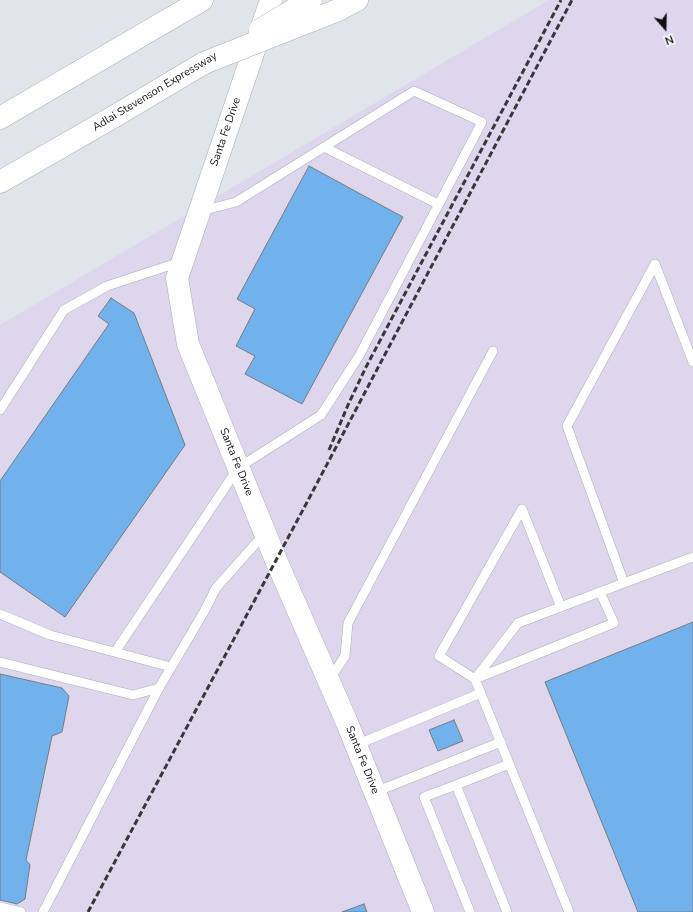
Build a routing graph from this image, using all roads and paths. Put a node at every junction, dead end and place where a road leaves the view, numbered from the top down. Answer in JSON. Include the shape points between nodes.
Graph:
{"nodes":[{"id":1,"x":202,"y":0,"type":"edge"},
{"id":2,"x":271,"y":0,"type":"edge"},
{"id":3,"x":310,"y":0,"type":"edge"},
{"id":4,"x":357,"y":0,"type":"edge"},
{"id":5,"x":204,"y":63,"type":"junction"},
{"id":6,"x":0,"y":118,"type":"edge"},
{"id":7,"x":324,"y":147,"type":"junction"},
{"id":8,"x":0,"y":182,"type":"edge"},
{"id":9,"x":438,"y":204,"type":"junction"},
{"id":10,"x":199,"y":211,"type":"junction"},
{"id":11,"x":182,"y":261,"type":"junction"},
{"id":12,"x":493,"y":351,"type":"dead end"},
{"id":13,"x":693,"y":362,"type":"edge"},
{"id":14,"x":0,"y":410,"type":"edge"},
{"id":15,"x":238,"y":468,"type":"junction"},
{"id":16,"x":264,"y":533,"type":"junction"},
{"id":17,"x":693,"y":557,"type":"edge"},
{"id":18,"x":624,"y":583,"type":"junction"},
{"id":19,"x":600,"y":592,"type":"junction"},
{"id":20,"x":561,"y":607,"type":"junction"},
{"id":21,"x":0,"y":614,"type":"edge"},
{"id":22,"x":115,"y":652,"type":"junction"},
{"id":23,"x":0,"y":662,"type":"edge"},
{"id":24,"x":171,"y":667,"type":"junction"},
{"id":25,"x":475,"y":679,"type":"junction"},
{"id":26,"x":328,"y":681,"type":"junction"},
{"id":27,"x":159,"y":688,"type":"junction"},
{"id":28,"x":481,"y":693,"type":"junction"},
{"id":29,"x":501,"y":742,"type":"junction"},
{"id":30,"x":356,"y":745,"type":"junction"},
{"id":31,"x":509,"y":764,"type":"junction"},
{"id":32,"x":456,"y":785,"type":"junction"},
{"id":33,"x":375,"y":792,"type":"junction"},
{"id":34,"x":0,"y":908,"type":"edge"},
{"id":35,"x":21,"y":912,"type":"edge"},
{"id":36,"x":44,"y":912,"type":"edge"},
{"id":37,"x":423,"y":912,"type":"edge"},
{"id":38,"x":470,"y":912,"type":"edge"},
{"id":39,"x":507,"y":912,"type":"edge"},
{"id":40,"x":569,"y":912,"type":"edge"}],
"edges":[{"from":1,"to":6,"type":"main road"},
{"from":2,"to":10,"type":"main road","name":"Santa Fe Drive"},
{"from":3,"to":5,"type":"main road","name":"Adlai Stevenson Expressway","bridge":true},
{"from":4,"to":5,"type":"main road","bridge":true,"via":[[338,10]]},
{"from":5,"to":8,"type":"main road","name":"Adlai Stevenson Expressway"},
{"from":7,"to":9,"type":"lane"},
{"from":7,"to":9,"type":"lane","via":[[414,91],[482,122]]},
{"from":7,"to":10,"type":"lane","via":[[236,202]]},
{"from":9,"to":15,"type":"lane","via":[[359,356],[321,415]]},
{"from":10,"to":11,"type":"main road","name":"Santa Fe Drive"},
{"from":11,"to":14,"type":"lane","via":[[107,286],[64,310]]},
{"from":11,"to":15,"type":"main road","name":"Santa Fe Drive","via":[[177,278],[188,344]]},
{"from":12,"to":26,"type":"lane","via":[[348,623],[345,656]]},
{"from":13,"to":18,"type":"lane","via":[[655,264],[567,426]]},
{"from":15,"to":16,"type":"main road","name":"Santa Fe Drive"},
{"from":15,"to":22,"type":"lane"},
{"from":16,"to":24,"type":"lane","via":[[216,588]]},
{"from":16,"to":26,"type":"main road","name":"Santa Fe Drive"},
{"from":17,"to":18,"type":"lane"},
{"from":18,"to":19,"type":"lane"},
{"from":19,"to":20,"type":"lane"},
{"from":19,"to":25,"type":"lane","via":[[614,623]]},
{"from":20,"to":25,"type":"lane","via":[[518,623]]},
{"from":20,"to":25,"type":"lane","via":[[522,509],[439,656]]},
{"from":21,"to":22,"type":"lane","via":[[50,635]]},
{"from":22,"to":24,"type":"lane"},
{"from":23,"to":27,"type":"lane","via":[[133,695]]},
{"from":24,"to":27,"type":"lane"},
{"from":25,"to":28,"type":"lane"},
{"from":26,"to":30,"type":"main road","name":"Santa Fe Drive"},
{"from":27,"to":36,"type":"lane"},
{"from":28,"to":29,"type":"lane"},
{"from":28,"to":30,"type":"lane"},
{"from":29,"to":31,"type":"lane"},
{"from":29,"to":33,"type":"lane"},
{"from":30,"to":33,"type":"main road","name":"Santa Fe Drive"},
{"from":31,"to":32,"type":"lane"},
{"from":31,"to":40,"type":"lane"},
{"from":32,"to":38,"type":"lane","via":[[424,797]]},
{"from":32,"to":39,"type":"lane"},
{"from":33,"to":37,"type":"main road","name":"Santa Fe Drive"},
{"from":34,"to":35,"type":"lane"}]}
